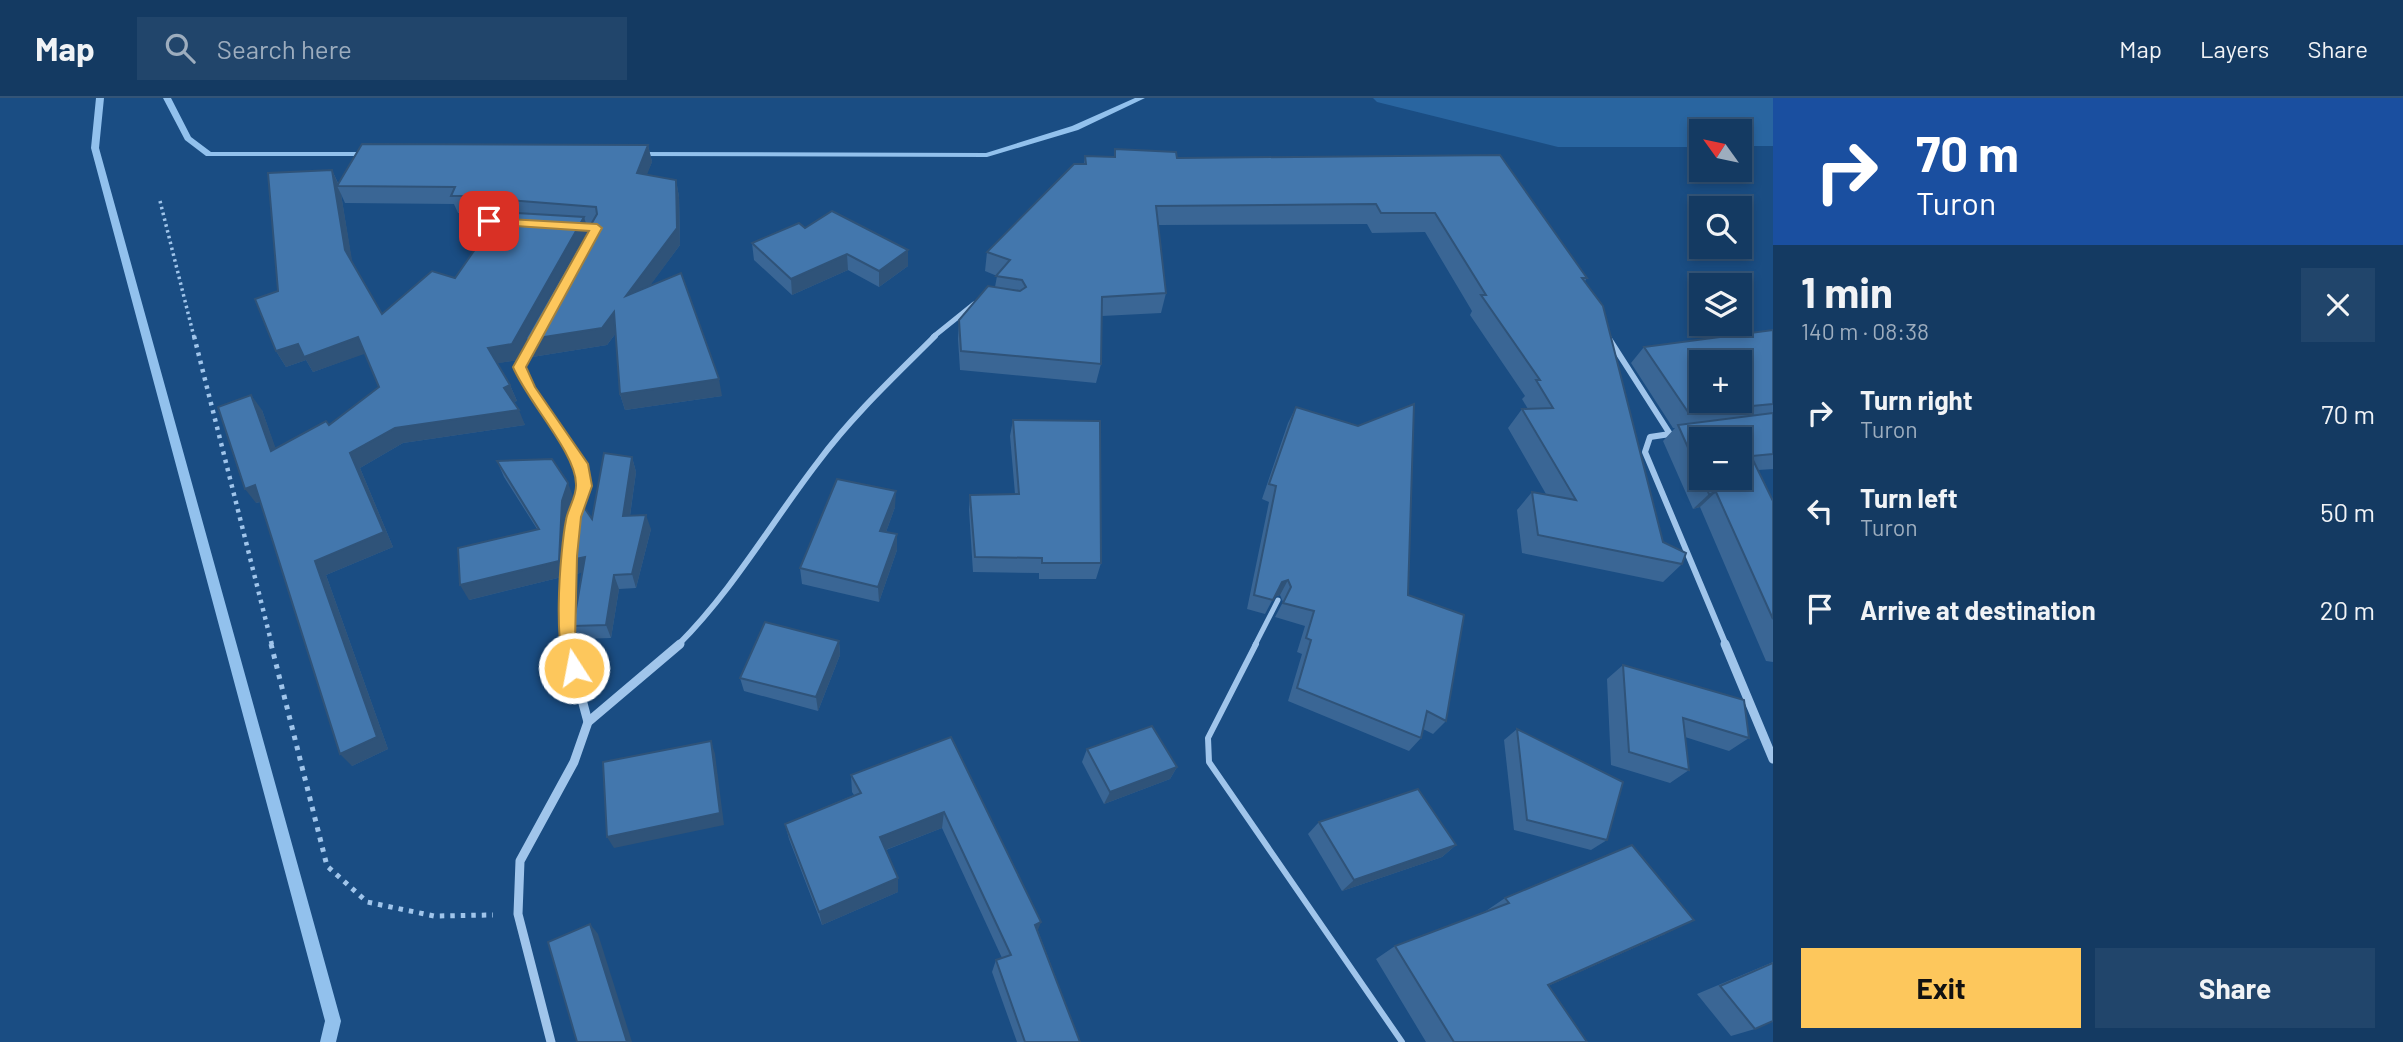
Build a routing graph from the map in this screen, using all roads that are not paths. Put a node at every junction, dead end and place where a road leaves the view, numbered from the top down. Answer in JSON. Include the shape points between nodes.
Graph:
{"nodes":[{"id":1,"x":489,"y":221,"type":"dead end"},
{"id":2,"x":516,"y":223,"type":"edge"},
{"id":3,"x":981,"y":299,"type":"edge"},
{"id":4,"x":1601,"y":326,"type":"edge"},
{"id":5,"x":534,"y":337,"type":"edge"},
{"id":6,"x":1684,"y":432,"type":"edge"},
{"id":7,"x":1670,"y":434,"type":"junction"},
{"id":8,"x":1278,"y":600,"type":"edge"},
{"id":9,"x":588,"y":722,"type":"junction"},
{"id":10,"x":1773,"y":759,"type":"edge"},
{"id":11,"x":551,"y":1042,"type":"edge"},
{"id":12,"x":1402,"y":1042,"type":"edge"}],
"edges":[{"from":1,"to":2,"type":"street"},
{"from":3,"to":9,"type":"street","via":[[943,328],[883,387],[819,460],[706,617],[679,646]]},
{"from":4,"to":7,"type":"street"},
{"from":5,"to":9,"type":"street","via":[[520,367],[528,388],[581,464],[584,486],[573,517],[567,642]]},
{"from":6,"to":7,"type":"lane"},
{"from":7,"to":10,"type":"street","via":[[1650,437],[1645,452]]},
{"from":8,"to":12,"type":"lane","via":[[1208,738],[1209,762]]},
{"from":9,"to":11,"type":"street","via":[[574,762],[520,861],[518,914]]}]}
